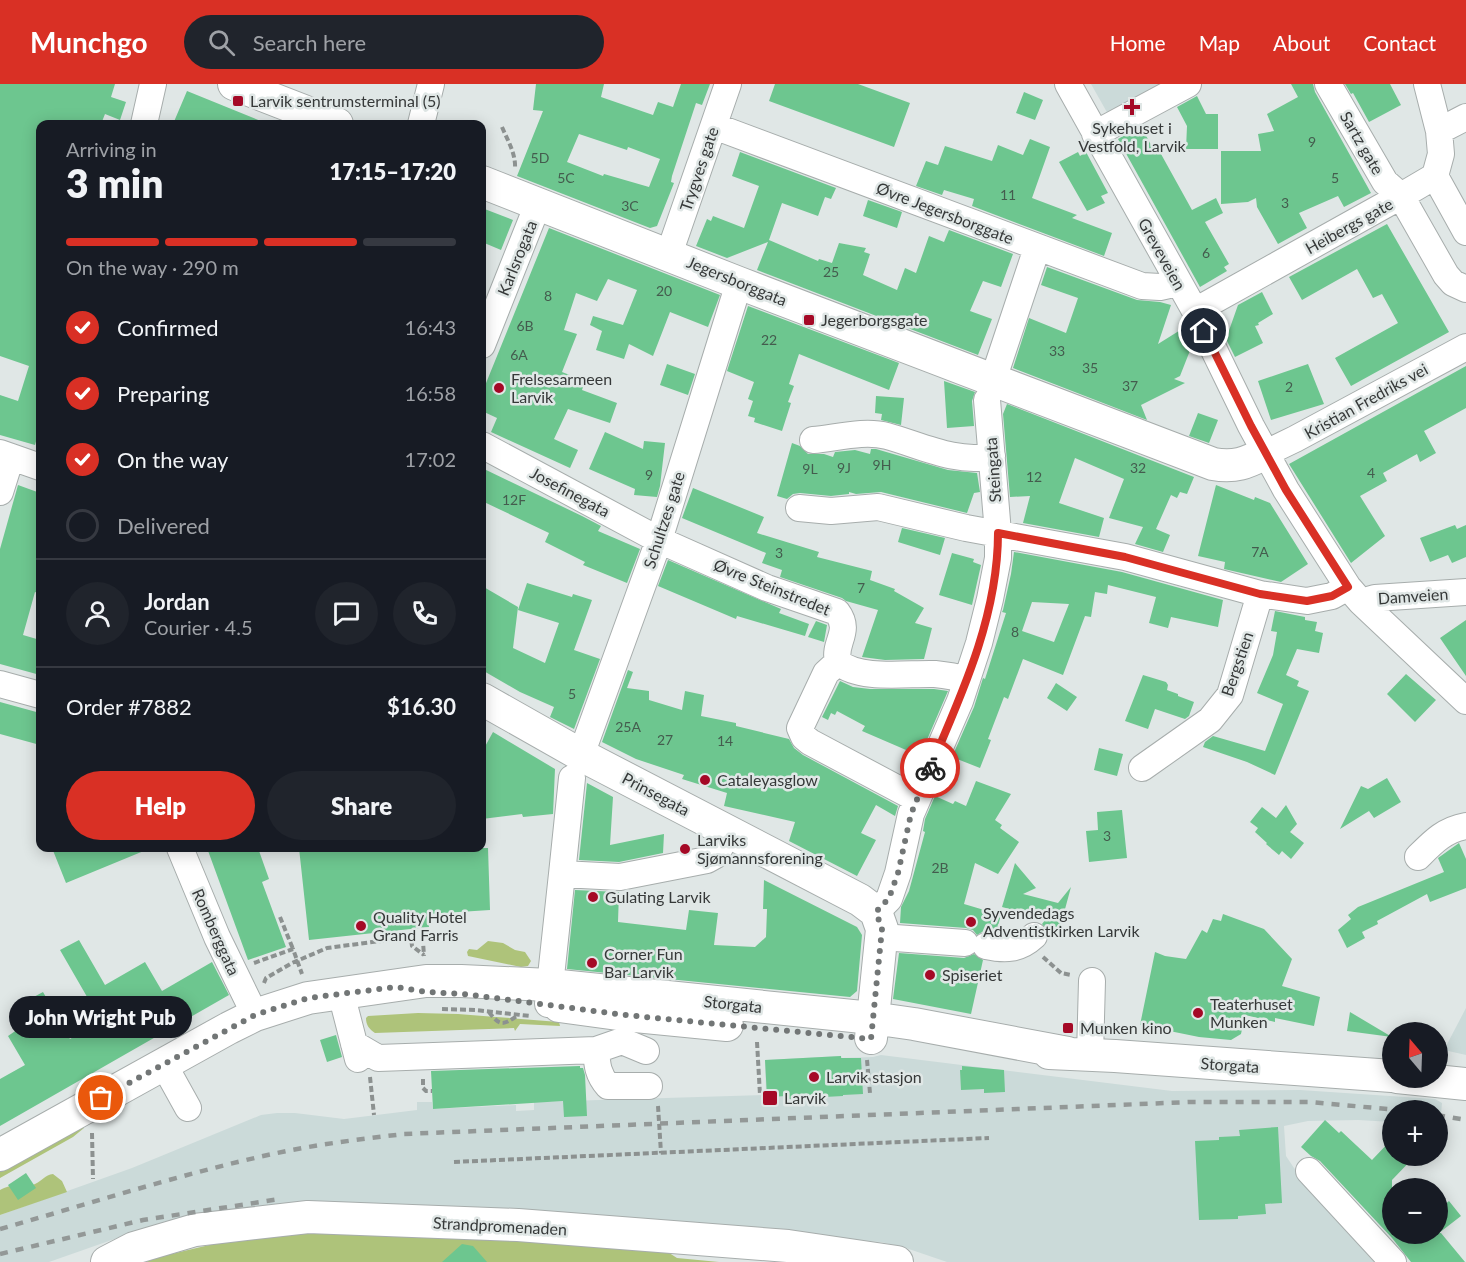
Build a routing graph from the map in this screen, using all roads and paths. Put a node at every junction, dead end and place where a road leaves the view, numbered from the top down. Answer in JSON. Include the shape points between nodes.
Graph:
{"nodes":[{"id":1,"x":153,"y":84,"type":"edge"},
{"id":2,"x":234,"y":84,"type":"edge"},
{"id":3,"x":431,"y":84,"type":"edge"},
{"id":4,"x":728,"y":84,"type":"edge"},
{"id":5,"x":1068,"y":84,"type":"edge"},
{"id":6,"x":1188,"y":84,"type":"edge"},
{"id":7,"x":1328,"y":84,"type":"edge"},
{"id":8,"x":1427,"y":84,"type":"edge"},
{"id":9,"x":1466,"y":117,"type":"edge"},
{"id":10,"x":145,"y":120,"type":"edge"},
{"id":11,"x":327,"y":120,"type":"edge"},
{"id":12,"x":422,"y":120,"type":"edge"},
{"id":13,"x":714,"y":126,"type":"junction"},
{"id":14,"x":502,"y":127,"type":"dead end"},
{"id":15,"x":1439,"y":130,"type":"junction"},
{"id":16,"x":1095,"y":134,"type":"junction"},
{"id":17,"x":514,"y":173,"type":"dead end"},
{"id":18,"x":1435,"y":176,"type":"junction"},
{"id":19,"x":486,"y":184,"type":"edge"},
{"id":20,"x":1401,"y":196,"type":"junction"},
{"id":21,"x":538,"y":204,"type":"junction"},
{"id":22,"x":1466,"y":232,"type":"edge"},
{"id":23,"x":1037,"y":248,"type":"junction"},
{"id":24,"x":669,"y":254,"type":"junction"},
{"id":25,"x":739,"y":283,"type":"junction"},
{"id":26,"x":1178,"y":283,"type":"junction"},
{"id":27,"x":1466,"y":289,"type":"edge"},
{"id":28,"x":1195,"y":311,"type":"junction"},
{"id":29,"x":486,"y":335,"type":"edge"},
{"id":30,"x":1466,"y":347,"type":"edge"},
{"id":31,"x":990,"y":390,"type":"junction"},
{"id":32,"x":813,"y":440,"type":"dead end"},
{"id":33,"x":486,"y":447,"type":"edge"},
{"id":34,"x":1266,"y":453,"type":"junction"},
{"id":35,"x":5,"y":454,"type":"edge"},
{"id":36,"x":992,"y":456,"type":"junction"},
{"id":37,"x":36,"y":466,"type":"edge"},
{"id":38,"x":0,"y":490,"type":"edge"},
{"id":39,"x":799,"y":508,"type":"dead end"},
{"id":40,"x":998,"y":533,"type":"junction"},
{"id":41,"x":659,"y":540,"type":"junction"},
{"id":42,"x":1460,"y":593,"type":"edge"},
{"id":43,"x":1260,"y":594,"type":"junction"},
{"id":44,"x":1354,"y":594,"type":"junction"},
{"id":45,"x":838,"y":662,"type":"junction"},
{"id":46,"x":967,"y":680,"type":"junction"},
{"id":47,"x":0,"y":684,"type":"edge"},
{"id":48,"x":36,"y":694,"type":"edge"},
{"id":49,"x":1466,"y":701,"type":"edge"},
{"id":50,"x":486,"y":702,"type":"edge"},
{"id":51,"x":576,"y":766,"type":"junction"},
{"id":52,"x":1142,"y":768,"type":"dead end"},
{"id":53,"x":917,"y":799,"type":"junction"},
{"id":54,"x":1466,"y":826,"type":"edge"},
{"id":55,"x":728,"y":832,"type":"junction"},
{"id":56,"x":182,"y":852,"type":"edge"},
{"id":57,"x":1418,"y":857,"type":"dead end"},
{"id":58,"x":562,"y":874,"type":"junction"},
{"id":59,"x":280,"y":917,"type":"dead end"},
{"id":60,"x":878,"y":925,"type":"junction"},
{"id":61,"x":422,"y":928,"type":"dead end"},
{"id":62,"x":1034,"y":936,"type":"dead end"},
{"id":63,"x":293,"y":949,"type":"junction"},
{"id":64,"x":1045,"y":959,"type":"dead end"},
{"id":65,"x":297,"y":961,"type":"junction"},
{"id":66,"x":245,"y":966,"type":"dead end"},
{"id":67,"x":1061,"y":973,"type":"dead end"},
{"id":68,"x":304,"y":977,"type":"dead end"},
{"id":69,"x":1092,"y":981,"type":"dead end"},
{"id":70,"x":341,"y":993,"type":"junction"},
{"id":71,"x":259,"y":1001,"type":"junction"},
{"id":72,"x":537,"y":1005,"type":"junction"},
{"id":73,"x":441,"y":1009,"type":"dead end"},
{"id":74,"x":489,"y":1011,"type":"junction"},
{"id":75,"x":625,"y":1016,"type":"junction"},
{"id":76,"x":870,"y":1036,"type":"junction"},
{"id":77,"x":757,"y":1042,"type":"dead end"},
{"id":78,"x":596,"y":1050,"type":"junction"},
{"id":79,"x":570,"y":1051,"type":"junction"},
{"id":80,"x":646,"y":1051,"type":"dead end"},
{"id":81,"x":1079,"y":1054,"type":"junction"},
{"id":82,"x":364,"y":1055,"type":"junction"},
{"id":83,"x":163,"y":1063,"type":"junction"},
{"id":84,"x":1382,"y":1075,"type":"edge"},
{"id":85,"x":1448,"y":1081,"type":"edge"},
{"id":86,"x":1466,"y":1083,"type":"edge"},
{"id":87,"x":649,"y":1086,"type":"dead end"},
{"id":88,"x":870,"y":1093,"type":"dead end"},
{"id":89,"x":760,"y":1095,"type":"dead end"},
{"id":90,"x":188,"y":1108,"type":"dead end"},
{"id":91,"x":659,"y":1118,"type":"dead end"},
{"id":92,"x":92,"y":1129,"type":"dead end"},
{"id":93,"x":989,"y":1138,"type":"dead end"},
{"id":94,"x":661,"y":1153,"type":"junction"},
{"id":95,"x":0,"y":1155,"type":"edge"},
{"id":96,"x":453,"y":1162,"type":"dead end"},
{"id":97,"x":1309,"y":1171,"type":"dead end"},
{"id":98,"x":93,"y":1179,"type":"dead end"},
{"id":99,"x":107,"y":1262,"type":"edge"},
{"id":100,"x":897,"y":1262,"type":"edge"},
{"id":101,"x":1393,"y":1262,"type":"edge"}],
"edges":[{"from":1,"to":10,"type":"street"},
{"from":2,"to":11,"type":"main road"},
{"from":3,"to":12,"type":"street"},
{"from":4,"to":13,"type":"street","name":"Trygves gate"},
{"from":5,"to":16,"type":"street","name":"Greveveien"},
{"from":6,"to":16,"type":"street"},
{"from":7,"to":20,"type":"street","name":"Sartz gate","via":[[1385,182]]},
{"from":8,"to":15,"type":"street"},
{"from":9,"to":15,"type":"street"},
{"from":13,"to":23,"type":"street","name":"Øvre Jegersborggate"},
{"from":13,"to":24,"type":"street","name":"Trygves gate"},
{"from":14,"to":17,"type":"path","via":[[515,160]]},
{"from":15,"to":18,"type":"street","via":[[1441,154]]},
{"from":16,"to":26,"type":"street","name":"Greveveien"},
{"from":18,"to":20,"type":"street","name":"Heibergs gate"},
{"from":18,"to":22,"type":"street"},
{"from":19,"to":21,"type":"main road","name":"Jegersborggata"},
{"from":20,"to":27,"type":"street","name":"Sartz gate","via":[[1446,275]]},
{"from":20,"to":28,"type":"street","name":"Heibergs gate"},
{"from":21,"to":24,"type":"main road","name":"Jegersborggata"},
{"from":21,"to":29,"type":"street","name":"Karlsrogata"},
{"from":23,"to":26,"type":"street","name":"Øvre Jegersborggate","via":[[1142,286]]},
{"from":23,"to":31,"type":"street"},
{"from":24,"to":25,"type":"main road","name":"Jegersborggata"},
{"from":25,"to":31,"type":"main road","name":"Jegersborggata"},
{"from":25,"to":41,"type":"street","name":"Schultzes gate"},
{"from":26,"to":28,"type":"street","name":"Greveveien"},
{"from":28,"to":34,"type":"street","name":"Greveveien"},
{"from":30,"to":34,"type":"street","name":"Kristian Fredriks vei"},
{"from":31,"to":34,"type":"main road","name":"Jegersborggata","via":[[1213,464],[1228,467]]},
{"from":31,"to":36,"type":"street","name":"Steingata"},
{"from":32,"to":36,"type":"street","via":[[870,434],[946,454]]},
{"from":33,"to":41,"type":"street","name":"Josefinegata"},
{"from":34,"to":44,"type":"street","name":"Greveveien"},
{"from":35,"to":37,"type":"street"},
{"from":35,"to":38,"type":"street"},
{"from":36,"to":40,"type":"street","name":"Steingata"},
{"from":39,"to":40,"type":"street","name":"Damveien","via":[[831,511],[879,507]]},
{"from":40,"to":43,"type":"street","name":"Damveien","via":[[1125,557]]},
{"from":40,"to":46,"type":"street","name":"Steingata","via":[[998,558],[990,599]]},
{"from":41,"to":45,"type":"street","name":"Øvre Steinstredet","via":[[767,588],[837,612],[844,624],[836,653]]},
{"from":41,"to":51,"type":"street","name":"Schultzes gate"},
{"from":42,"to":44,"type":"street","name":"Damveien","via":[[1375,598]]},
{"from":43,"to":44,"type":"street","name":"Damveien","via":[[1307,601]]},
{"from":43,"to":52,"type":"street","name":"Bergstien","via":[[1230,695],[1210,720]]},
{"from":44,"to":49,"type":"street","name":"Greveveien"},
{"from":45,"to":46,"type":"street","via":[[851,670],[874,674],[938,674]]},
{"from":45,"to":53,"type":"street","name":"Øvre Steinstredet","via":[[826,673],[801,732],[810,742]]},
{"from":46,"to":53,"type":"street","name":"Steingata"},
{"from":47,"to":48,"type":"street"},
{"from":50,"to":51,"type":"main road","name":"Prinsegata"},
{"from":51,"to":55,"type":"main road","name":"Prinsegata"},
{"from":51,"to":58,"type":"street","name":"Schultzes gate"},
{"from":53,"to":60,"type":"street","name":"Steingata","via":[[898,873]]},
{"from":54,"to":57,"type":"street","via":[[1440,835]]},
{"from":55,"to":58,"type":"street","via":[[716,855],[707,860],[620,877]]},
{"from":55,"to":60,"type":"main road","name":"Prinsegata","via":[[860,900]]},
{"from":56,"to":71,"type":"street","name":"Romberggata","via":[[217,937]]},
{"from":58,"to":72,"type":"street","name":"Schultzes gate"},
{"from":59,"to":63,"type":"path"},
{"from":60,"to":62,"type":"street","via":[[1011,949]]},
{"from":60,"to":76,"type":"main road"},
{"from":61,"to":65,"type":"path","via":[[424,957],[412,946],[411,938],[327,948]]},
{"from":63,"to":65,"type":"path"},
{"from":63,"to":66,"type":"path"},
{"from":64,"to":67,"type":"path"},
{"from":65,"to":68,"type":"path"},
{"from":65,"to":71,"type":"path","via":[[266,978]]},
{"from":69,"to":81,"type":"street"},
{"from":70,"to":71,"type":"main road","name":"Storgata"},
{"from":70,"to":72,"type":"main road","name":"Storgata","via":[[426,981],[461,981]]},
{"from":70,"to":82,"type":"street"},
{"from":71,"to":83,"type":"main road","name":"Storgata"},
{"from":72,"to":74,"type":"path"},
{"from":72,"to":74,"type":"path","via":[[502,1026]]},
{"from":72,"to":75,"type":"main road","name":"Storgata"},
{"from":73,"to":74,"type":"path"},
{"from":75,"to":76,"type":"main road","name":"Storgata"},
{"from":75,"to":78,"type":"street"},
{"from":75,"to":80,"type":"street"},
{"from":76,"to":81,"type":"main road","name":"Storgata"},
{"from":76,"to":88,"type":"path"},
{"from":77,"to":89,"type":"path"},
{"from":78,"to":79,"type":"street"},
{"from":78,"to":87,"type":"street","via":[[601,1079],[608,1086]]},
{"from":79,"to":82,"type":"street","via":[[550,1058],[422,1063],[390,1063]]},
{"from":79,"to":82,"type":"street","via":[[533,1052],[514,1038],[379,1045]]},
{"from":81,"to":84,"type":"main road","name":"Storgata"},
{"from":83,"to":90,"type":"street"},
{"from":83,"to":95,"type":"main road","name":"Storgata"},
{"from":85,"to":86,"type":"main road"},
{"from":91,"to":94,"type":"path"},
{"from":92,"to":98,"type":"path"},
{"from":93,"to":94,"type":"path"},
{"from":94,"to":96,"type":"path"},
{"from":97,"to":101,"type":"street"},
{"from":99,"to":100,"type":"main road","name":"Strandpromenaden","via":[[134,1248],[195,1230],[308,1217],[518,1225],[777,1245]]}]}
